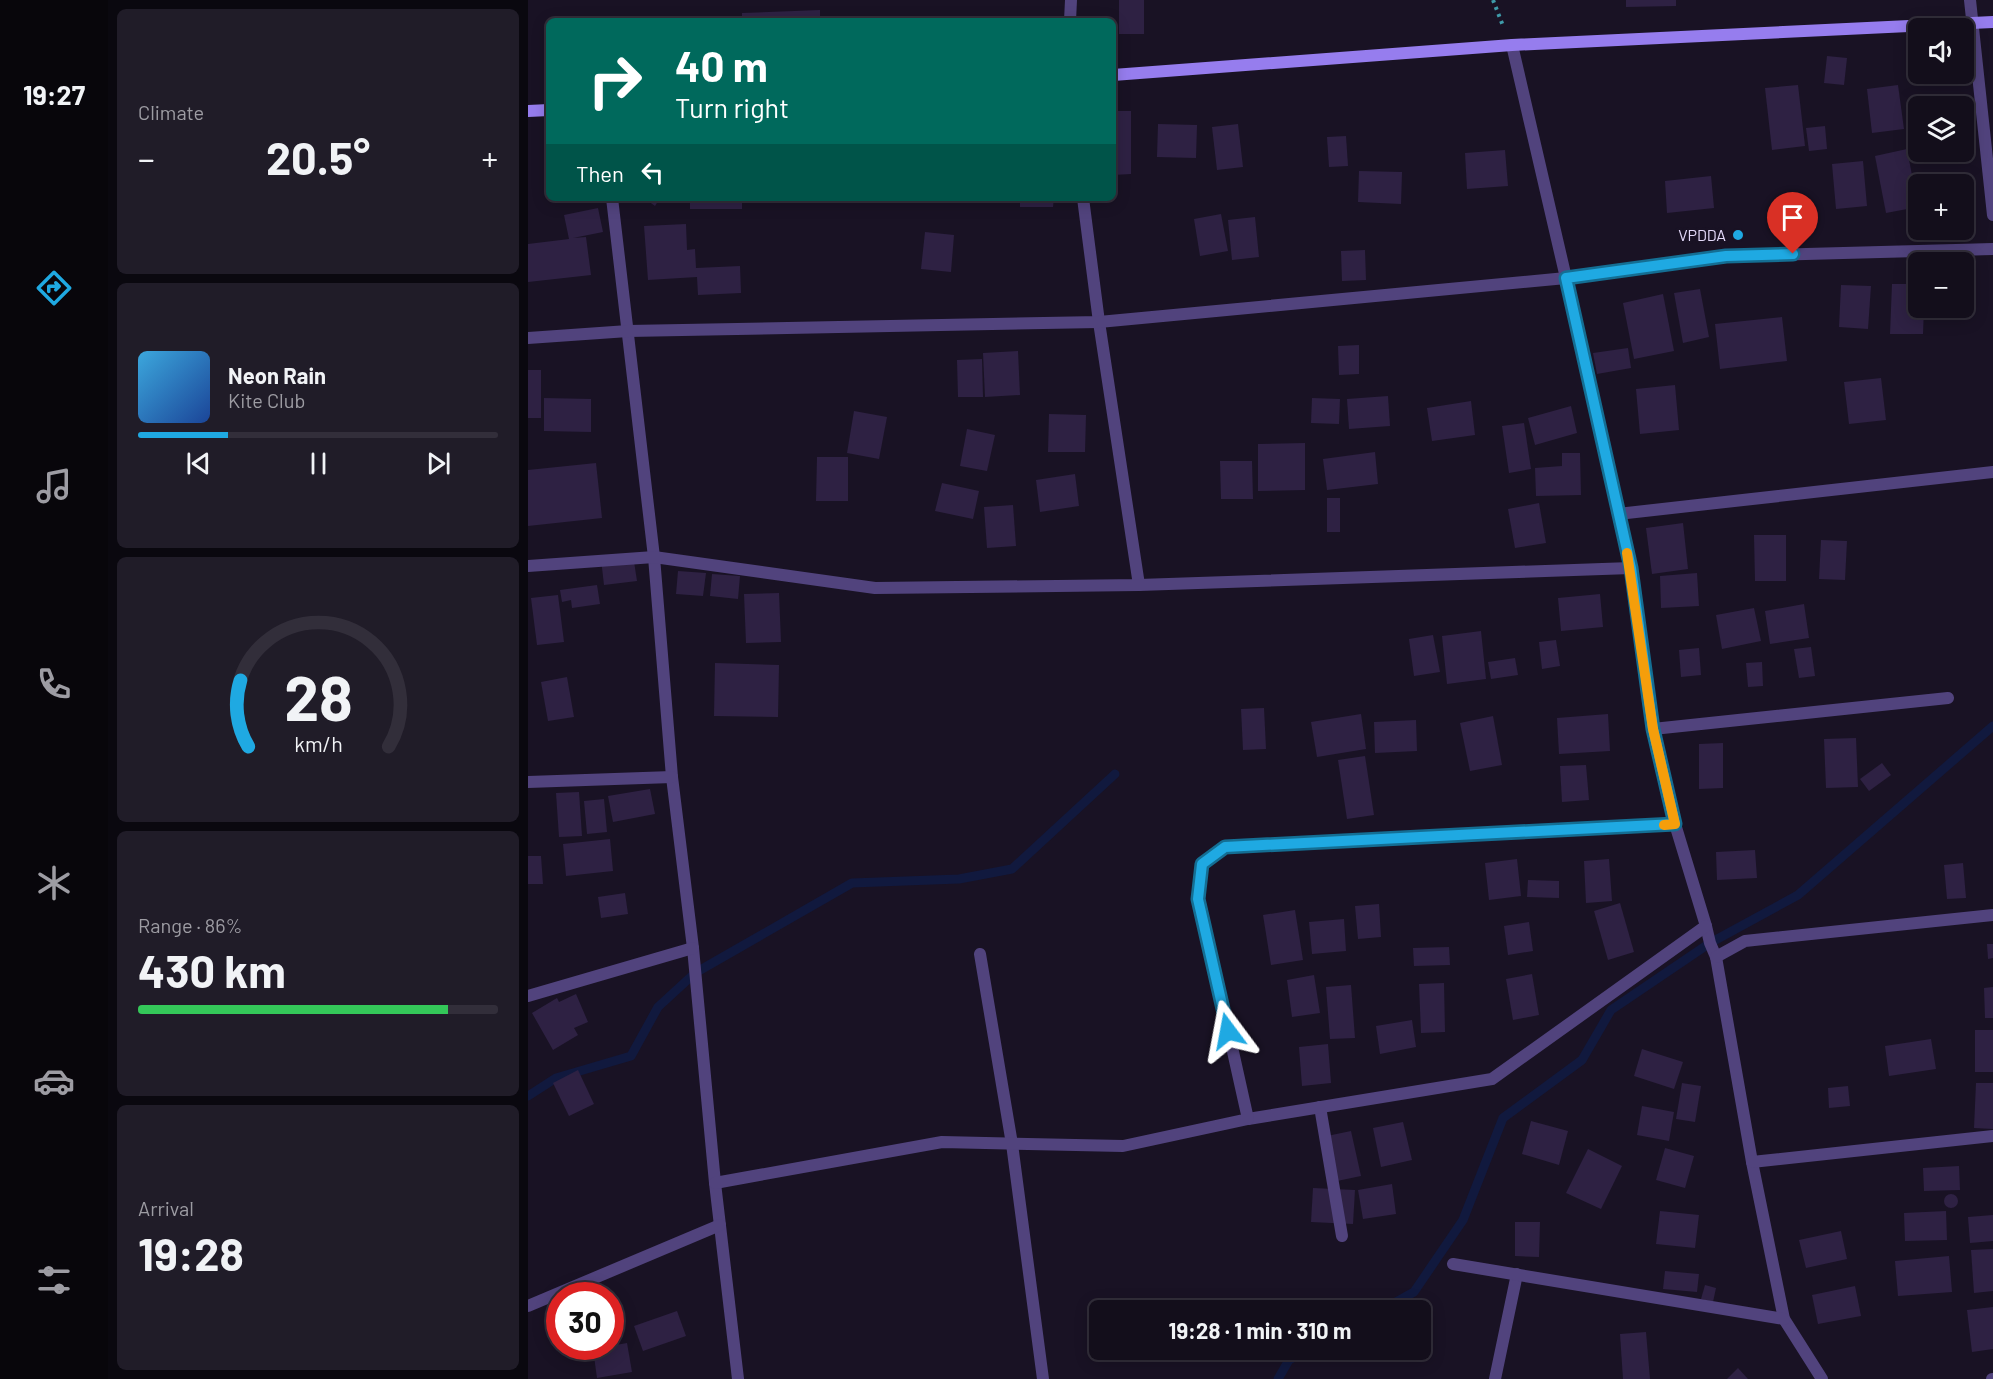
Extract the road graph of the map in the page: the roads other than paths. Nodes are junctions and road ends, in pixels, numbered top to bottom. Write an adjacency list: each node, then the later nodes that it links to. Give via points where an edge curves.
1 (1071, 0): 3 (street)
2 (1970, 0): 4 (street)
3 (1070, 18)
4 (1972, 18)
5 (1993, 22): 6 (street)
6 (1974, 24)
7 (1908, 27): 9 (street)
8 (1974, 34): 15 (street)
9 (1512, 45): 10 (street); 17 (street)
10 (1116, 75)
11 (546, 110): 12 (street)
12 (528, 111)
13 (612, 201): 19 (street)
14 (1083, 201): 18 (street)
15 (1993, 215)
16 (1993, 249): 17 (street, via 1726,256)
17 (1566, 278): 18 (street); 22 (street)
18 (1099, 322): 19 (street); 26 (street)
19 (628, 331): 20 (street); 23 (street)
20 (528, 338)
21 (1993, 472): 22 (street)
22 (1618, 514): 25 (street)
23 (654, 557): 24 (street); 26 (street, via 875,588); 29 (street)
24 (528, 566)
25 (1631, 568): 26 (street); 28 (street)
26 (1139, 585)
27 (1948, 699): 28 (street)
28 (1653, 729): 31 (street)
29 (672, 777): 30 (street); 34 (street)
30 (528, 782)
31 (1675, 824): 33 (street); 39 (street, via 1225,847 1202,864 1198,899)
32 (1993, 915): 36 (street, via 1745,941)
33 (1706, 927): 36 (street); 38 (street, via 1492,1079)
34 (693, 948): 37 (street); 43 (street)
35 (980, 954): 41 (street)
36 (1716, 957): 42 (street)
37 (528, 996)
38 (1320, 1107): 39 (street); 45 (street)
39 (1248, 1119): 41 (street, via 1123,1146)
40 (1993, 1136): 42 (street)
41 (1012, 1144): 43 (street, via 942,1142); 51 (street)
42 (1752, 1162): 49 (street)
43 (714, 1183): 44 (street)
44 (720, 1226): 48 (street); 50 (street)
45 (1342, 1236)
46 (1453, 1264): 47 (street)
47 (1517, 1274): 49 (street); 52 (street)
48 (528, 1306)
49 (1784, 1319): 53 (street)
50 (738, 1379)
51 (1043, 1379)
52 (1495, 1379)
53 (1822, 1379)

